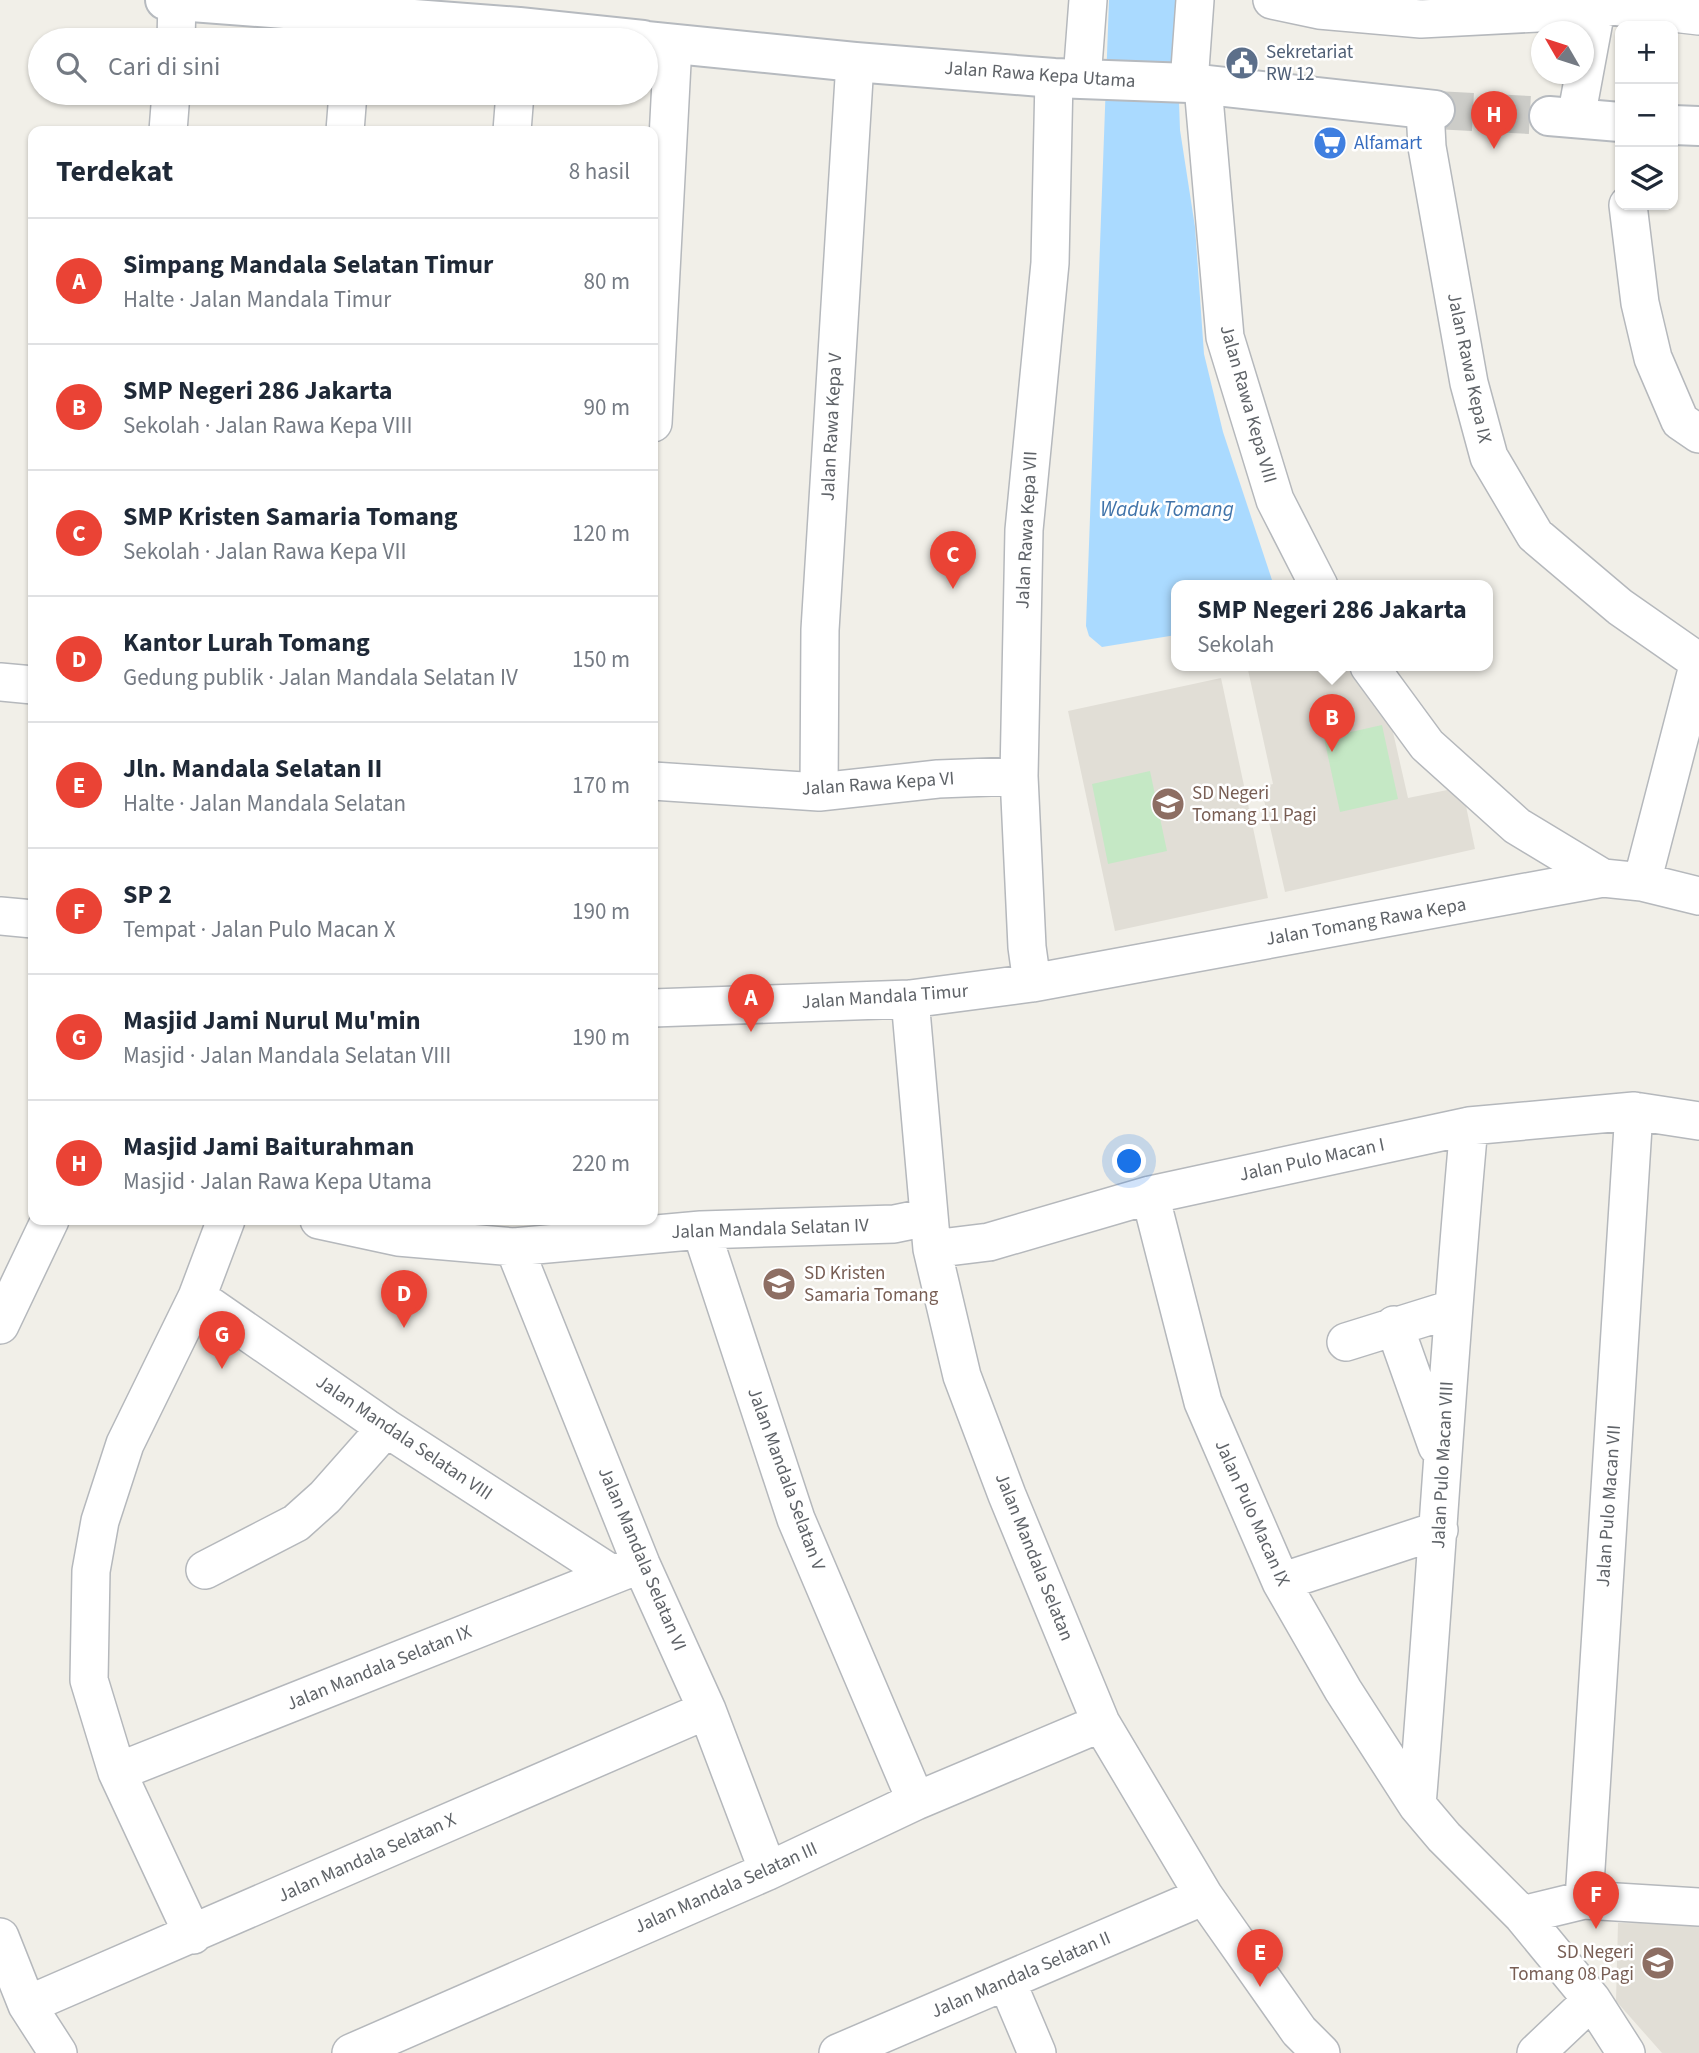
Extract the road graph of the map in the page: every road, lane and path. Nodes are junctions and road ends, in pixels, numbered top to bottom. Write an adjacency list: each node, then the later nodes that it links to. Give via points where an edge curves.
1 (165, 0): 5 (street, Jalan Rawa Kepa Utama)
2 (1088, 0): 13 (street, Jalan Rawa Kepa VII)
3 (1195, 0): 14 (street, Jalan Rawa Kepa VIII)
4 (1272, 0): 6 (street, via 1319,10 1422,19)
5 (177, 1): 8 (street, Jalan Rawa Kepa Utama); 9 (street)
6 (1596, 10): 7 (street, via 1613,6); 20 (street)
7 (1699, 16)
8 (353, 27): 10 (street, Jalan Rawa Kepa Utama)
9 (176, 28)
10 (377, 28)
11 (658, 41): 12 (street, Jalan Rawa Kepa Utama)
12 (855, 62): 13 (street, Jalan Rawa Kepa Utama); 37 (street, Jalan Rawa Kepa V, via 820,630)
13 (1076, 79): 14 (street, Jalan Rawa Kepa Utama); 35 (street, Jalan Rawa Kepa VII, via 1050,263 1024,530)
14 (1192, 84): 19 (street, Jalan Rawa Kepa Utama); 30 (street, Jalan Rawa Kepa VIII, via 1225,337 1275,500)
15 (171, 105): 23 (street)
16 (347, 105): 24 (street)
17 (514, 105): 25 (street)
18 (654, 105): 26 (street)
19 (1430, 109): 31 (street, Jalan Rawa Kepa IX, via 1427,147 1469,383 1489,457 1535,536 1620,607)
20 (1562, 117): 21 (street)
21 (1615, 123)
22 (1678, 125): 27 (street)
23 (169, 126)
24 (345, 126)
25 (512, 126)
26 (654, 126)
27 (1699, 126)
28 (1629, 210): 29 (street, via 1640,303 1653,358 1680,421)
29 (1699, 434)
30 (1316, 580)
31 (1699, 662): 39 (street)
32 (1373, 671): 38 (street, via 1427,745 1517,826)
33 (0, 682): 34 (street)
34 (28, 685)
35 (1019, 776): 37 (street, Jalan Rawa Kepa VI); 43 (street, Jalan Rawa Kepa VII)
36 (658, 781): 37 (street, Jalan Rawa Kepa VI)
37 (819, 792)
38 (1603, 878): 39 (street, Jalan Tomang Rawa Kepa); 43 (street, Jalan Tomang Rawa Kepa)
39 (1642, 882): 40 (street, Jalan Tomang Rawa Kepa)
40 (1699, 896)
41 (0, 916): 42 (street)
42 (28, 919)
43 (1032, 983): 44 (street, Jalan Mandala Timur)
44 (910, 999): 45 (street, Jalan Mandala Timur); 54 (street, Jalan Mandala Selatan)
45 (658, 1008)
46 (1634, 1111): 47 (street, Jalan Pulo Macan I); 48 (street, Jalan Pulo Macan I); 74 (street, Jalan Pulo Macan VII)
47 (1699, 1121)
48 (1469, 1126): 49 (street, Jalan Pulo Macan I); 57 (street, Jalan Pulo Macan VIII)
49 (1150, 1195): 54 (street, Jalan Pulo Macan I, via 989,1242); 66 (street, Jalan Pulo Macan IX, via 1203,1402)
50 (48, 1225): 58 (street)
51 (224, 1225): 56 (street)
52 (342, 1225): 55 (street, Jalan Mandala Selatan IV, via 398,1237)
53 (701, 1230): 54 (street, Jalan Mandala Selatan IV, via 894,1224); 55 (street, Jalan Mandala Selatan IV); 70 (street, Jalan Mandala Selatan V, via 796,1520)
54 (930, 1233): 68 (street, Jalan Mandala Selatan, via 962,1376)
55 (514, 1247): 64 (street, Jalan Mandala Selatan VI)
56 (197, 1297): 61 (street, Jalan Mandala Selatan VIII); 69 (street, via 125,1444 100,1521 91,1571 89,1680)
57 (1452, 1309): 59 (street); 62 (street, Jalan Pulo Macan VIII)
58 (0, 1325)
59 (1395, 1325): 60 (street); 62 (street)
60 (1346, 1342)
61 (386, 1428): 64 (street, Jalan Mandala Selatan VIII); 65 (street, via 296,1522)
62 (1443, 1463): 63 (street, Jalan Pulo Macan VIII)
63 (1440, 1530): 66 (street); 71 (street, Jalan Pulo Macan VIII)
64 (627, 1569): 67 (street, Jalan Mandala Selatan VI); 69 (street, Jalan Mandala Selatan IX)
65 (205, 1570)
66 (1281, 1582): 71 (street, Jalan Pulo Macan IX)
67 (707, 1710): 72 (street, Jalan Mandala Selatan VI); 77 (street, Jalan Mandala Selatan X)
68 (1101, 1723): 70 (street, Jalan Mandala Selatan III); 73 (street, Jalan Mandala Selatan)
69 (117, 1772): 77 (street)
70 (916, 1801): 72 (street, Jalan Mandala Selatan III)
71 (1417, 1805): 76 (street, Jalan Pulo Macan IX)
72 (768, 1871): 84 (street, Jalan Mandala Selatan III)
73 (1204, 1896): 79 (street, Jalan Mandala Selatan II); 86 (street, Jalan Mandala Selatan, via 1299,2031)
74 (1584, 1900): 75 (street); 76 (street)
75 (1699, 1907)
76 (1522, 1916): 80 (street, Jalan Pulo Macan IX)
77 (193, 1935): 81 (street, Jalan Mandala Selatan X)
78 (0, 1937): 81 (street)
79 (1007, 1982): 82 (street, Jalan Mandala Selatan II); 85 (street)
80 (1592, 2000): 87 (street); 88 (street, Jalan Pulo Macan IX)
81 (27, 2005): 83 (street)
82 (842, 2052)
83 (58, 2053)
84 (351, 2053)
85 (1037, 2053)
86 (1321, 2053)
87 (1536, 2053)
88 (1626, 2053)

